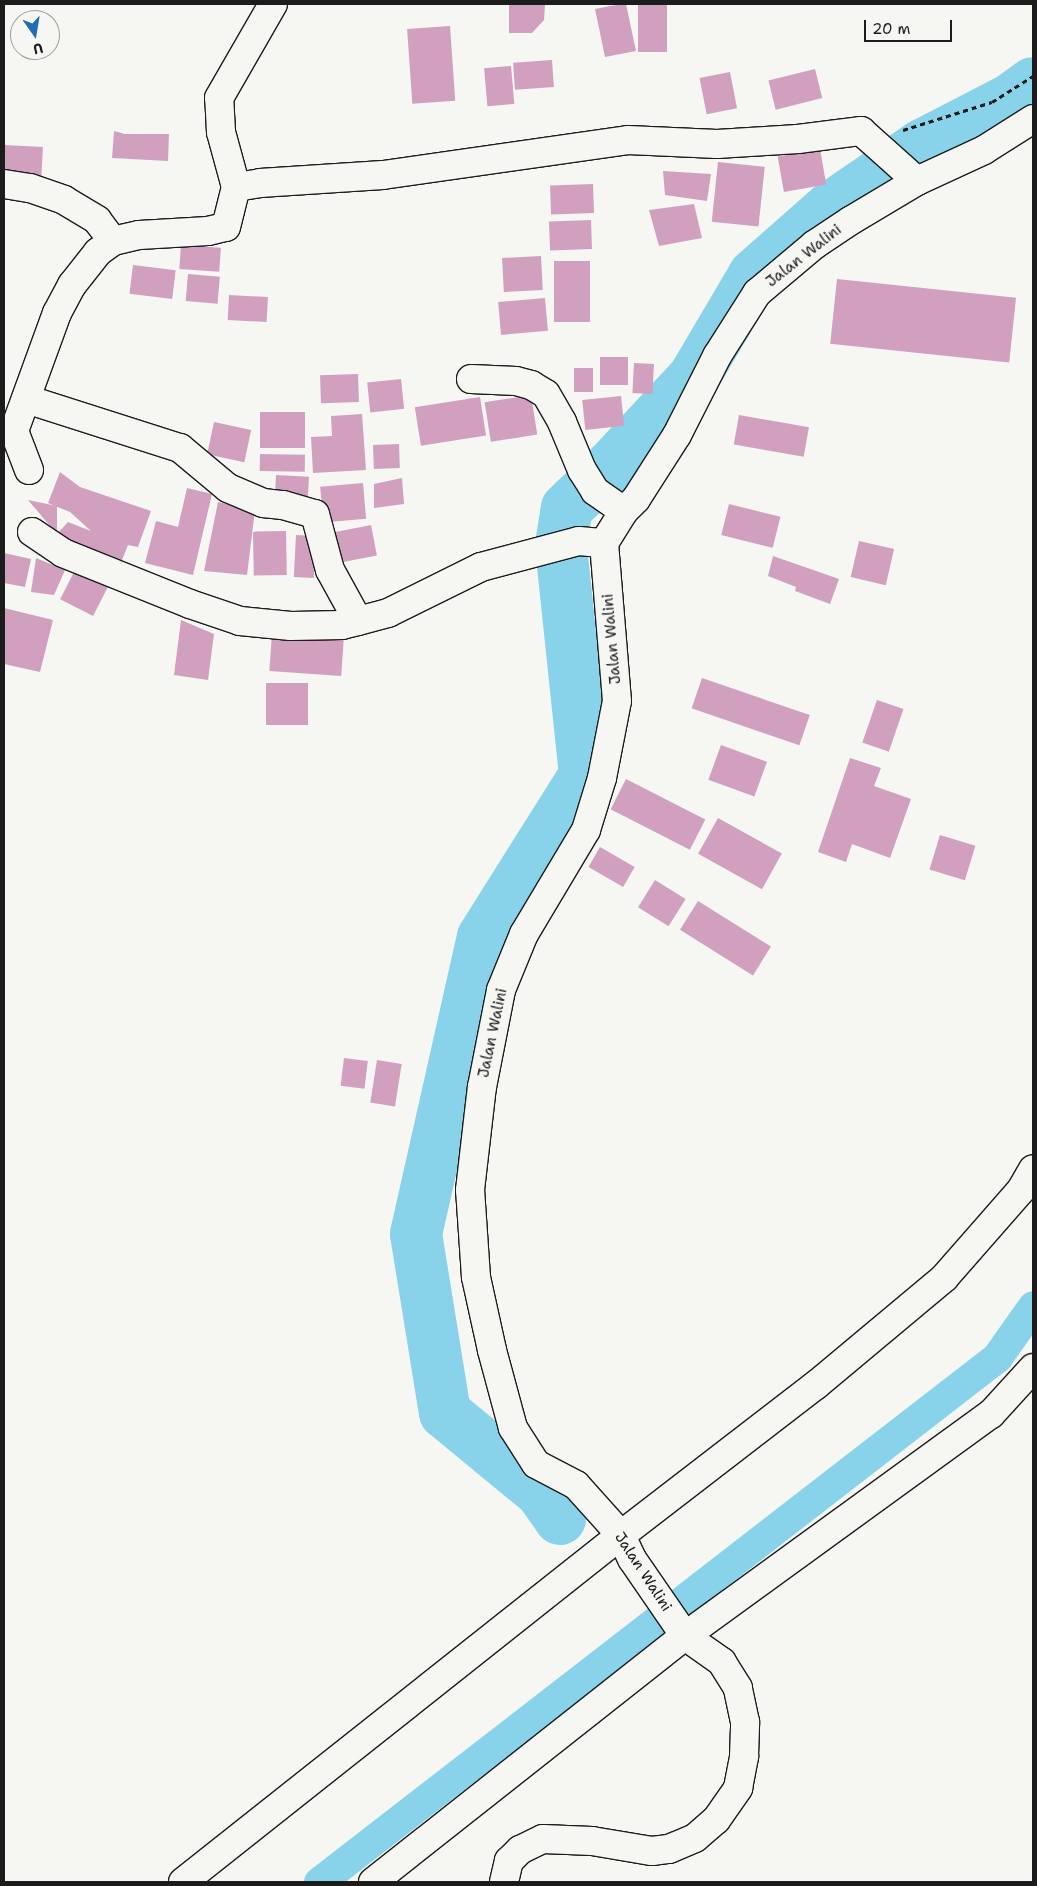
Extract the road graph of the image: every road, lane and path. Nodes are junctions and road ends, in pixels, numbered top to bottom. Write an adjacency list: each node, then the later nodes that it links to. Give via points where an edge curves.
1 (272, 4): 7 (street, via 219,98 221,132)
2 (1033, 76): 4 (path, via 992,102)
3 (1033, 119): 5 (street, Jalan Walini, via 984,150)
4 (869, 138): 5 (street); 7 (street, via 718,144 628,140 384,175)
5 (913, 176): 13 (street, Jalan Walini, via 814,245 757,293 717,356 677,435 636,499)
6 (4, 184): 8 (street, via 30,188 64,200 97,220)
7 (236, 187): 8 (street, via 226,227 139,235)
8 (113, 241): 10 (street, via 98,252 72,285 57,313)
9 (472, 379): 13 (street, via 531,385 546,394 589,481)
10 (26, 399): 11 (street); 16 (street, via 180,448 228,488 263,503 315,514 330,570)
11 (9, 430): 12 (street)
12 (29, 470)
13 (624, 511): 15 (street, Jalan Walini)
14 (32, 532): 16 (street, via 63,554 240,621 291,626 342,625)
15 (579, 544): 16 (street, via 481,567 388,613); 19 (street, Jalan Walini, via 616,701 602,778 586,830 524,934 500,990 482,1087 470,1190 476,1277 513,1428 536,1464 576,1486)
16 (358, 621)
17 (1033, 1169): 19 (street, via 1021,1190 944,1278)
18 (1033, 1368): 20 (street, via 991,1414)
19 (626, 1547): 20 (street, Jalan Walini); 21 (street)
20 (681, 1630): 22 (street); 23 (street, Jalan Walini, via 722,1662 738,1688 745,1722 744,1756 738,1788 716,1820 695,1838 669,1849 652,1851 592,1841 543,1839 520,1850 509,1861)
21 (183, 1882)
22 (373, 1882)
23 (504, 1882)

